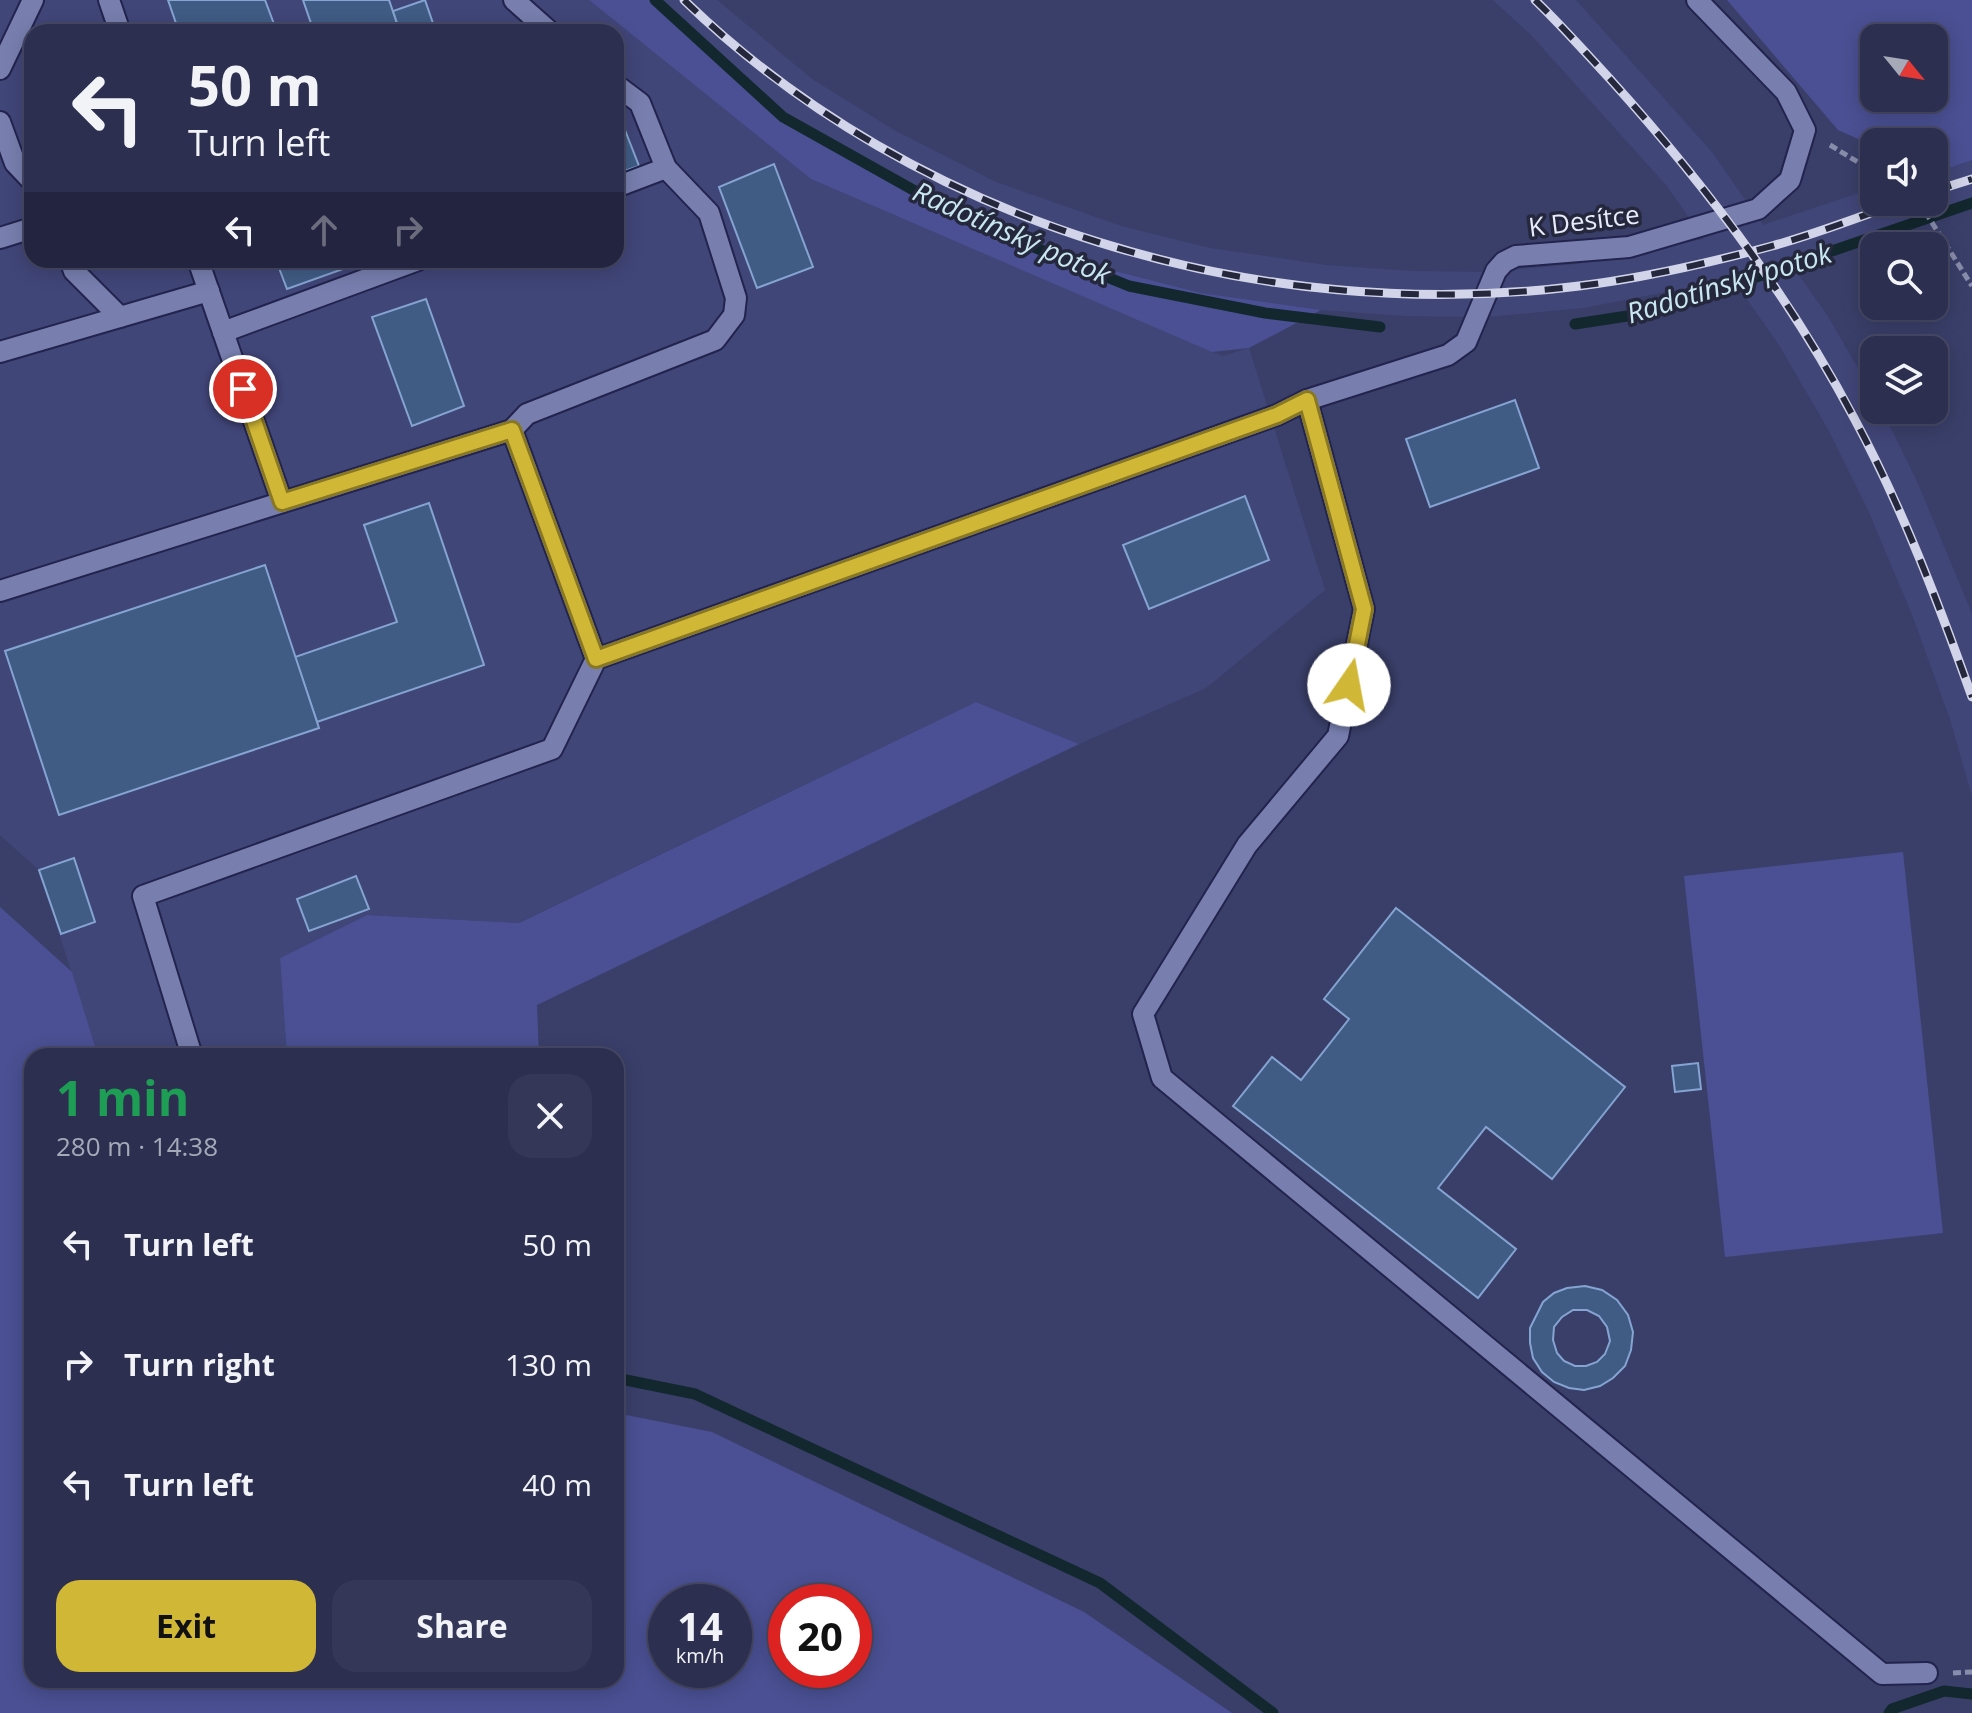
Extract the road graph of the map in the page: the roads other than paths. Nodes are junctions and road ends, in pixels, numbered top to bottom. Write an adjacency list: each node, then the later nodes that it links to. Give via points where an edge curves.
1 (33, 0): 7 (lane)
2 (109, 0): 5 (lane)
3 (514, 0): 6 (lane)
4 (1697, 0): 22 (lane, K Desítce, via 1786,92 1805,130 1790,180 1758,209 1629,247 1516,256 1496,271 1466,342 1448,355)
5 (117, 24)
6 (541, 24)
7 (0, 69)
8 (624, 91): 10 (lane, via 640,103)
9 (0, 122): 11 (lane, via 15,163)
10 (666, 168): 12 (lane); 23 (lane, via 709,213 736,298 734,315 715,340 527,414)
11 (24, 173)
12 (624, 184)
13 (24, 230): 14 (lane)
14 (0, 238)
15 (73, 268): 19 (lane)
16 (201, 268): 18 (lane)
17 (396, 268): 20 (lane)
18 (209, 291): 19 (lane); 20 (lane)
19 (120, 317): 21 (lane)
20 (223, 332): 24 (lane)
21 (0, 352)
22 (1307, 400): 26 (lane, K Desítce); 28 (lane, via 1364,609 1338,736 1247,845 1143,1014 1162,1078 1882,1674)
23 (512, 430): 24 (lane); 26 (lane)
24 (282, 502): 25 (lane)
25 (0, 591)
26 (596, 659): 27 (lane, via 552,749 143,896)
27 (190, 1048)
28 (1927, 1673)

